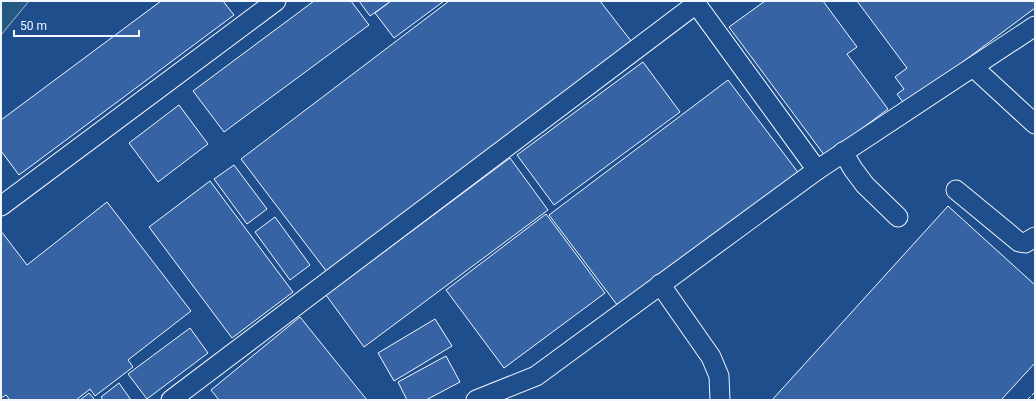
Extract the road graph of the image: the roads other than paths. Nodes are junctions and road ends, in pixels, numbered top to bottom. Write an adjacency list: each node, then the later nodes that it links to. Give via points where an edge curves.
1 (276, 1): 9 (lane)
2 (695, 2): 7 (lane); 13 (lane)
3 (1031, 34): 4 (lane)
4 (973, 67): 5 (lane); 6 (lane)
5 (1035, 124)
6 (844, 152): 7 (lane); 10 (lane, via 865,185)
7 (817, 170): 12 (lane)
8 (956, 190): 11 (lane, via 1019,242 1025,243)
9 (1, 206)
10 (898, 217)
11 (1035, 237)
12 (660, 284): 14 (lane, via 536,376); 15 (lane, via 710,357 719,376)
13 (171, 400)
14 (476, 400)
15 (720, 400)

